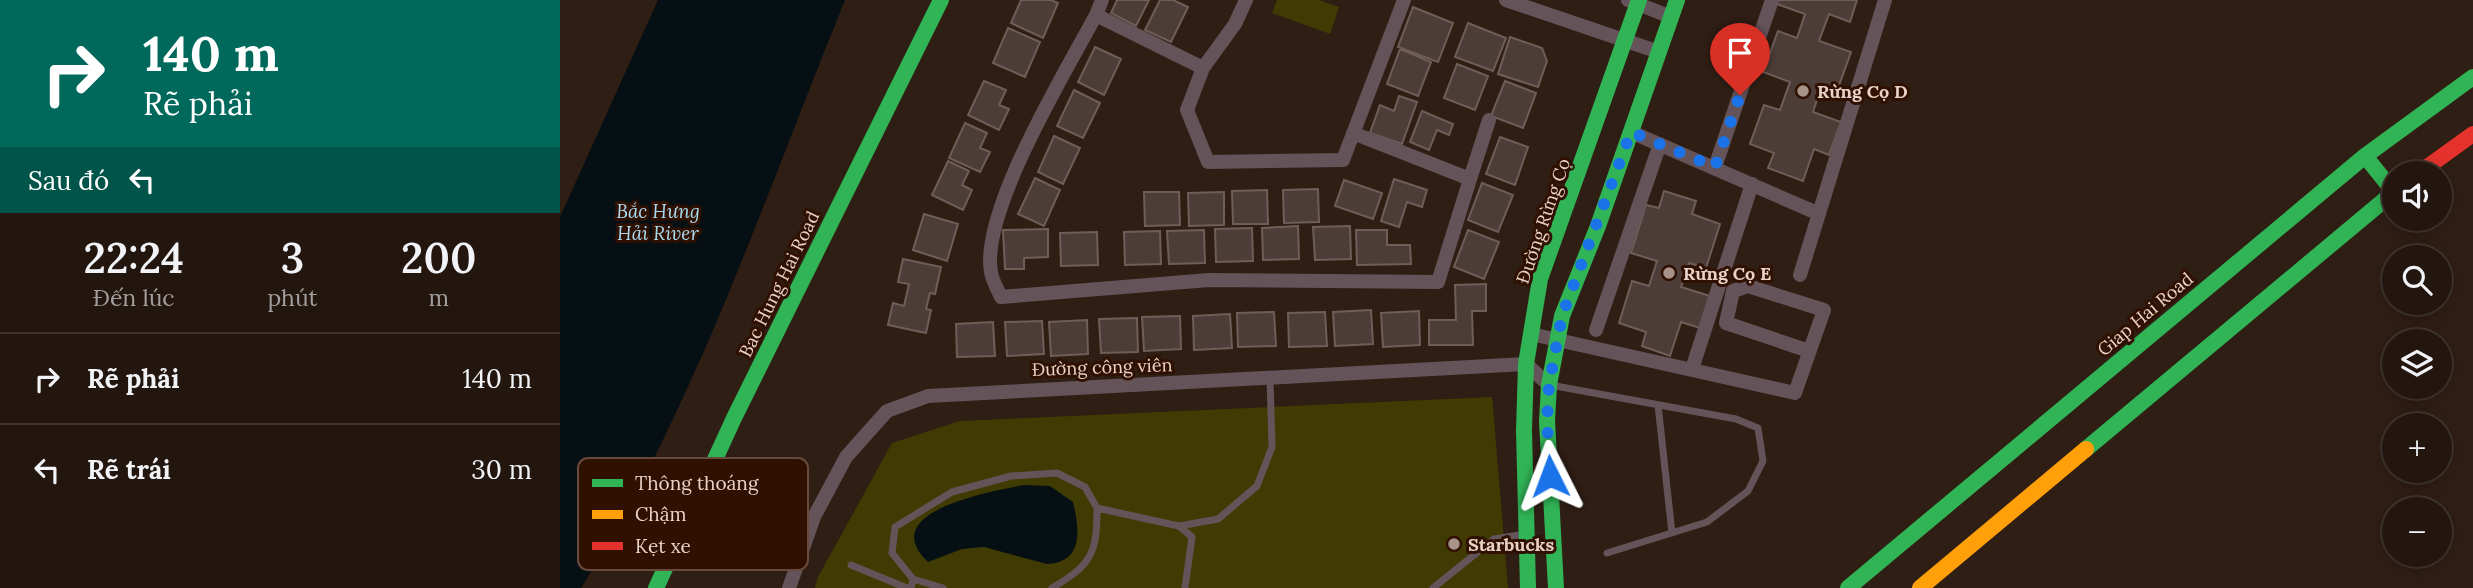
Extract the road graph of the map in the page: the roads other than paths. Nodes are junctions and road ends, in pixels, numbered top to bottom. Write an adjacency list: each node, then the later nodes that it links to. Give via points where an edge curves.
1 (941, 0): 39 (main road, Bac Hung Hai Road)
2 (1102, 0): 10 (street)
3 (1246, 0): 14 (street, via 1235,24)
4 (1404, 0): 18 (street)
5 (1506, 0): 12 (street)
6 (1677, 0): 11 (main road)
7 (1772, 0): 23 (street)
8 (1885, 0): 28 (street)
9 (1635, 1): 11 (street); 12 (main road, Đường Rừng Cọ)
10 (1096, 15): 14 (street); 25 (street, via 1012,176 993,239 990,272 1001,297 1209,280 1438,282)
11 (1671, 17): 13 (main road)
12 (1626, 40): 13 (street); 31 (main road, Đường Rừng Cọ, via 1540,279)
13 (1659, 52): 17 (main road)
14 (1203, 68): 18 (street, via 1187,110 1208,162 1343,160)
15 (2473, 77): 21 (main road, Giap Hai Road)
16 (1489, 120): 25 (street)
17 (1631, 132): 20 (street); 32 (main road, via 1562,316)
18 (1353, 133): 25 (street)
19 (2473, 134): 22 (main road)
20 (1660, 145): 23 (street); 30 (street)
21 (2365, 156): 24 (main road); 58 (main road, Giap Hai Road)
22 (2436, 161)
23 (1715, 167): 26 (street)
24 (2382, 177)
25 (1470, 179)
26 (1752, 184): 28 (street); 35 (street)
27 (2382, 202): 59 (main road)
28 (1817, 213): 29 (street)
29 (1800, 275)
30 (1596, 330)
31 (1531, 334): 32 (street); 34 (main road, Đường Rừng Cọ)
32 (1558, 339): 35 (street); 37 (main road)
33 (1809, 351): 33 (street, via 1727,323 1733,291 1748,286 1824,310); 35 (street, via 1795,393)
34 (1526, 364): 36 (street, Đường công viên); 37 (street); 44 (main road, Đường Rừng Cọ)
35 (1692, 369)
36 (1270, 379): 41 (lane, via 1272,447 1257,486 1218,519); 43 (street, Đường công viên, via 928,397 887,411 846,457)
37 (1549, 385): 38 (lane); 57 (main road)
38 (1658, 405): 42 (lane); 42 (lane, via 1736,419 1758,428 1763,461 1748,491 1707,522)
39 (716, 458)
40 (1097, 508): 41 (lane); 49 (lane, via 1085,487 1057,473 1011,477 952,492 895,527 892,553); 53 (lane, via 1097,542 1080,571)
41 (1179, 526): 54 (lane, via 1192,537)
42 (1672, 533): 45 (lane)
43 (808, 534)
44 (1527, 534): 55 (lane, via 1494,539); 56 (main road, Đường Rừng Cọ)
45 (1606, 553)
46 (852, 565): 49 (lane)
47 (664, 570): 50 (main road, Bac Hung Hai Road)
48 (795, 570): 51 (street, Đường công viên)
49 (910, 585): 52 (lane)
50 (656, 588)
51 (789, 588)
52 (943, 588)
53 (1052, 588)
54 (1185, 588)
55 (1433, 588)
56 (1528, 588)
57 (1556, 588)
58 (1848, 588)
59 (1920, 588)

